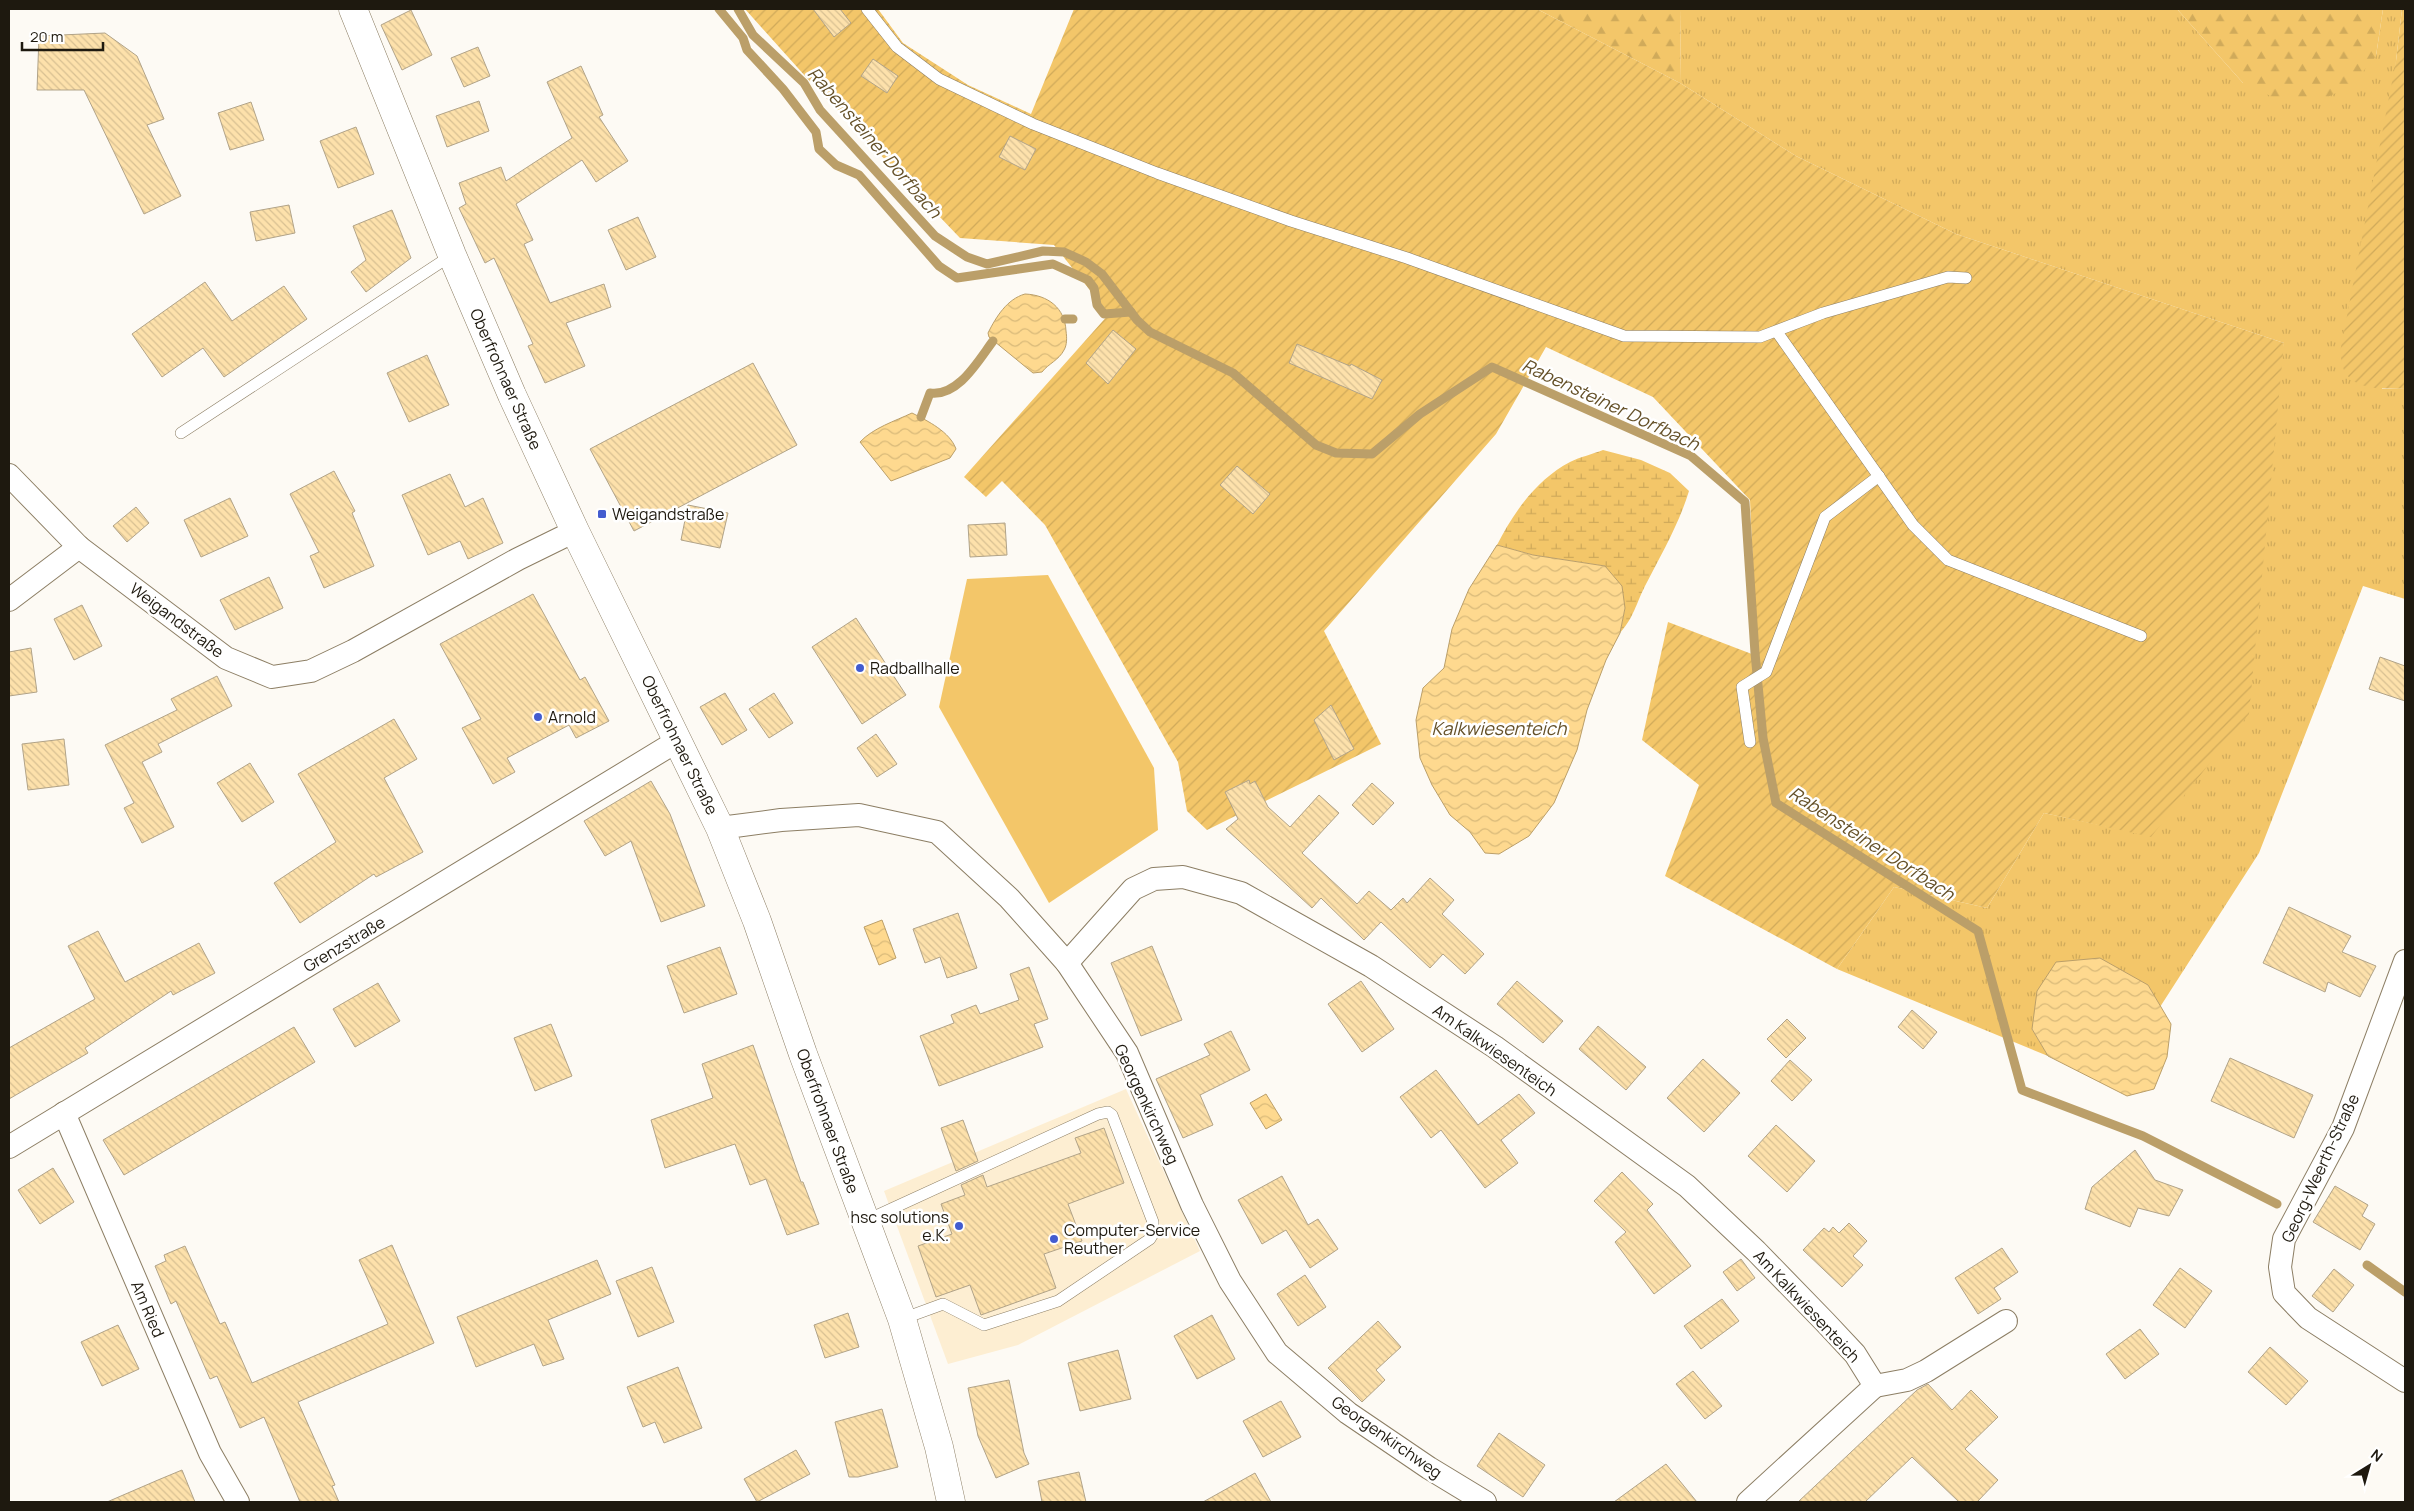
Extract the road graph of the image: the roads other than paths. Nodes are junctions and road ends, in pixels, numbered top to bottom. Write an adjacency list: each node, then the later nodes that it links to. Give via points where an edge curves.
1 (352, 9): 3 (main road, Oberfrohnaer Straße)
2 (867, 9): 5 (lane, via 897,47 939,79 1033,124 1166,177 1408,258 1624,336 1760,337)
3 (452, 254): 6 (lane); 9 (main road, Oberfrohnaer Straße)
4 (1966, 278): 5 (lane, via 1948,277 1823,313)
5 (1777, 332): 8 (lane)
6 (181, 432)
7 (9, 475): 10 (street, Weigandstraße)
8 (1879, 476): 12 (lane, via 1913,525 1948,560); 14 (lane, via 1825,517 1766,672 1742,688)
9 (575, 531): 10 (street, Weigandstraße, via 353,651 311,671 272,677 226,658); 13 (main road, Oberfrohnaer Straße)
10 (79, 547): 11 (street)
11 (9, 600)
12 (2141, 636)
13 (679, 740): 15 (main road, Oberfrohnaer Straße); 18 (street, Grenzstraße)
14 (1750, 742)
15 (720, 828): 17 (street, Georgenkirchweg, via 859,815 937,832 1009,898); 20 (main road, Oberfrohnaer Straße, via 757,921)
16 (2405, 961): 23 (street, Georg-Weerth-Straße, via 2343,1128 2284,1239 2280,1267 2284,1293 2308,1318)
17 (1067, 963): 24 (street, Am Kalkwiesenteich, via 1133,889 1154,879 1183,877 1241,893 1371,966 1495,1047 1687,1186 1825,1322 1855,1354); 27 (street, Georgenkirchweg, via 1127,1053 1192,1205 1230,1281 1277,1353 1348,1413)
18 (64, 1113): 19 (street, Grenzstraße); 25 (street, Am Ried, via 210,1453)
19 (9, 1147)
20 (865, 1221): 21 (main road, Oberfrohnaer Straße); 21 (lane, via 1108,1112 1112,1115 1154,1222 1154,1234 1150,1239 1058,1301 984,1325 943,1304)
21 (902, 1319): 26 (main road, Oberfrohnaer Straße, via 939,1447)
22 (2006, 1321): 24 (street, via 1926,1371 1907,1380)
23 (2405, 1381)
24 (1875, 1386): 28 (street)
25 (238, 1502)
26 (951, 1502)
27 (1484, 1502)
28 (1748, 1502)

